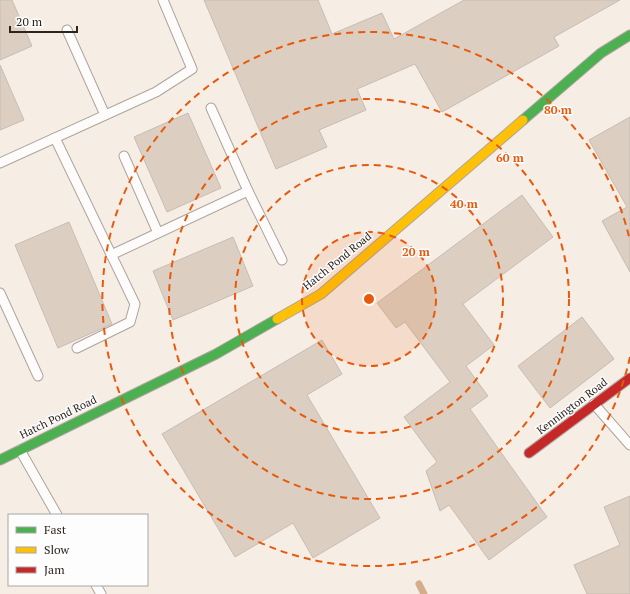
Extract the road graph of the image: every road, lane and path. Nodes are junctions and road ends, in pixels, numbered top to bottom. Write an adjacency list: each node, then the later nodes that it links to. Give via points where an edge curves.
1 (163, 0): 5 (lane, via 192,69 156,92)
2 (67, 30): 5 (lane)
3 (630, 35): 19 (street, Hatch Pond Road, via 601,53 320,294 216,354)
4 (211, 108): 9 (lane)
5 (105, 115): 6 (lane)
6 (55, 138): 8 (lane); 11 (lane)
7 (124, 156): 10 (lane)
8 (0, 163)
9 (248, 192): 10 (lane); 12 (lane)
10 (158, 233): 11 (lane)
11 (111, 255): 14 (lane, via 135,304 130,322)
12 (282, 260)
13 (0, 293): 15 (lane)
14 (77, 348)
15 (38, 376)
16 (630, 378): 17 (street, Kennington Road)
17 (594, 404): 18 (lane); 20 (street, Kennington Road)
18 (630, 445)
19 (20, 449): 21 (street, Hatch Pond Road); 22 (lane)
20 (529, 453)
21 (0, 460)
22 (56, 514)

